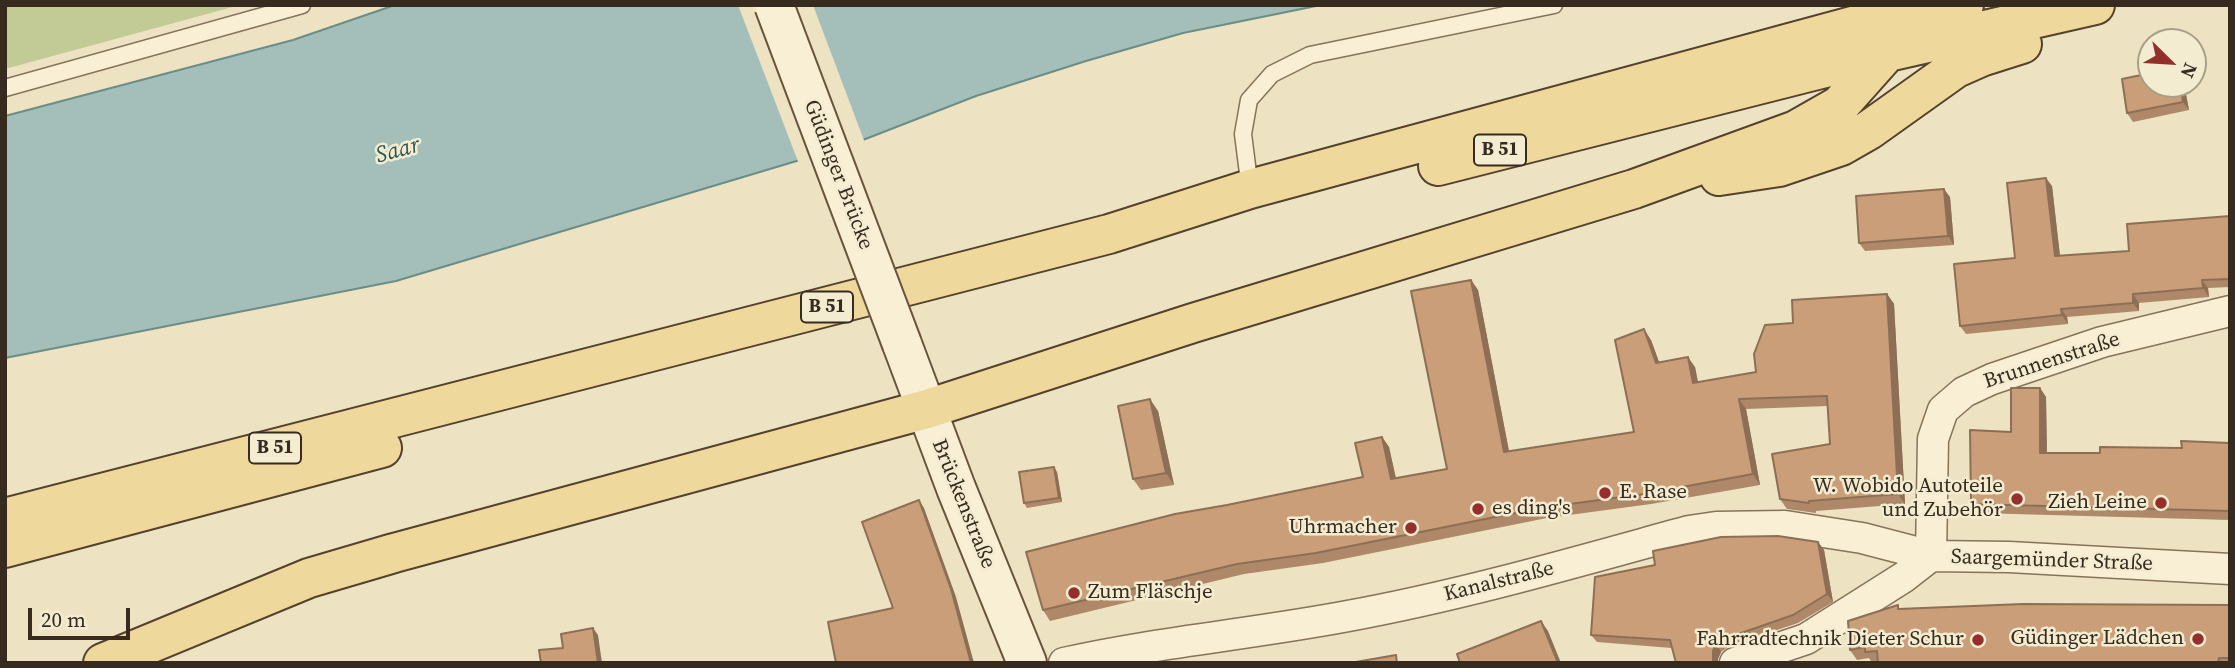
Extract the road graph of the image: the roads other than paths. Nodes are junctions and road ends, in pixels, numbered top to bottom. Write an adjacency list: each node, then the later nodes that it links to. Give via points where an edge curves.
1 (302, 5): 9 (lane)
2 (774, 5): 14 (main road, Güdinger Brücke, bridge)
3 (1554, 5): 10 (lane, via 1310,55 1272,74 1249,100 1244,134)
4 (1930, 5): 10 (main road, B 51)
5 (1964, 5): 8 (main road, via 1905,32)
6 (2095, 5): 8 (main road, B 51)
7 (2106, 5): 11 (main road, via 2061,32 1956,68 1841,146 1779,167)
8 (1888, 52): 11 (main road, via 1840,106 1796,130); 12 (main road, B 51, via 1256,211)
9 (5, 88)
10 (1250, 189): 12 (main road, B 51)
11 (1634, 189): 16 (main road)
12 (1109, 234): 15 (main road, B 51)
13 (2230, 311): 19 (street, Brunnenstraße, via 2102,342 1964,392 1943,410 1933,439)
14 (902, 344): 16 (main road, Brückenstraße)
15 (545, 379): 17 (main road, B 51); 18 (main road, via 482,421)
16 (927, 409): 21 (main road, via 309,578); 22 (main road, Brückenstraße)
17 (5, 518)
18 (5, 548)
19 (1931, 556): 20 (street, Saargemünder Straße); 23 (street, Kanalstraße, via 1828,531 1716,527 1414,603); 24 (street, Saargemünder Straße, via 1807,639)
20 (2230, 569)
21 (103, 663)
22 (1027, 663)
23 (1064, 663)
24 (1735, 663)

